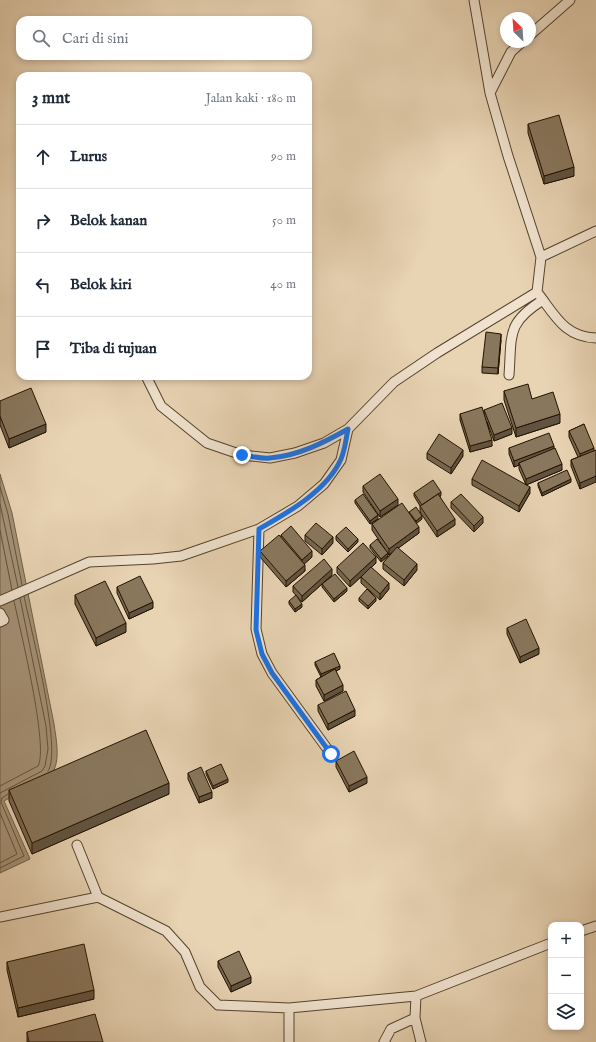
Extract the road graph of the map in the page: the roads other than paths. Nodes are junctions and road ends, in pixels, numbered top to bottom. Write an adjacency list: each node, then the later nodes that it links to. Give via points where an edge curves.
1 (474, 0): 5 (lane)
2 (570, 0): 3 (lane)
3 (536, 30)
4 (515, 48): 5 (lane)
5 (490, 93): 7 (lane)
6 (596, 231): 7 (lane)
7 (541, 257): 8 (lane)
8 (537, 292): 9 (lane); 13 (lane, via 394,382)
9 (543, 300): 10 (lane, via 565,328 586,338); 11 (lane, via 527,310 512,332)
10 (596, 338)
11 (510, 375)
12 (148, 380): 13 (lane, via 161,406 184,425 207,443 242,455 270,458 294,453 324,443)
13 (348, 429): 14 (lane, via 341,460 324,484 298,506)
14 (259, 529): 15 (lane, via 181,556 89,562); 18 (lane, via 256,630 262,654 272,673)
15 (0, 601)
16 (0, 613): 17 (lane, via 4,620)
17 (0, 622)
18 (331, 754)
19 (77, 845): 20 (lane)
20 (98, 897): 21 (lane); 26 (lane, via 166,931 185,952 200,987 218,1005)
21 (0, 917)
22 (596, 926): 23 (lane)
23 (584, 930)
24 (548, 944): 25 (lane)
25 (416, 996): 26 (lane); 27 (lane)
26 (289, 1008): 28 (lane)
27 (415, 1018): 29 (lane, via 391,1029); 30 (lane)
28 (289, 1042)
29 (384, 1042)
30 (421, 1042)

